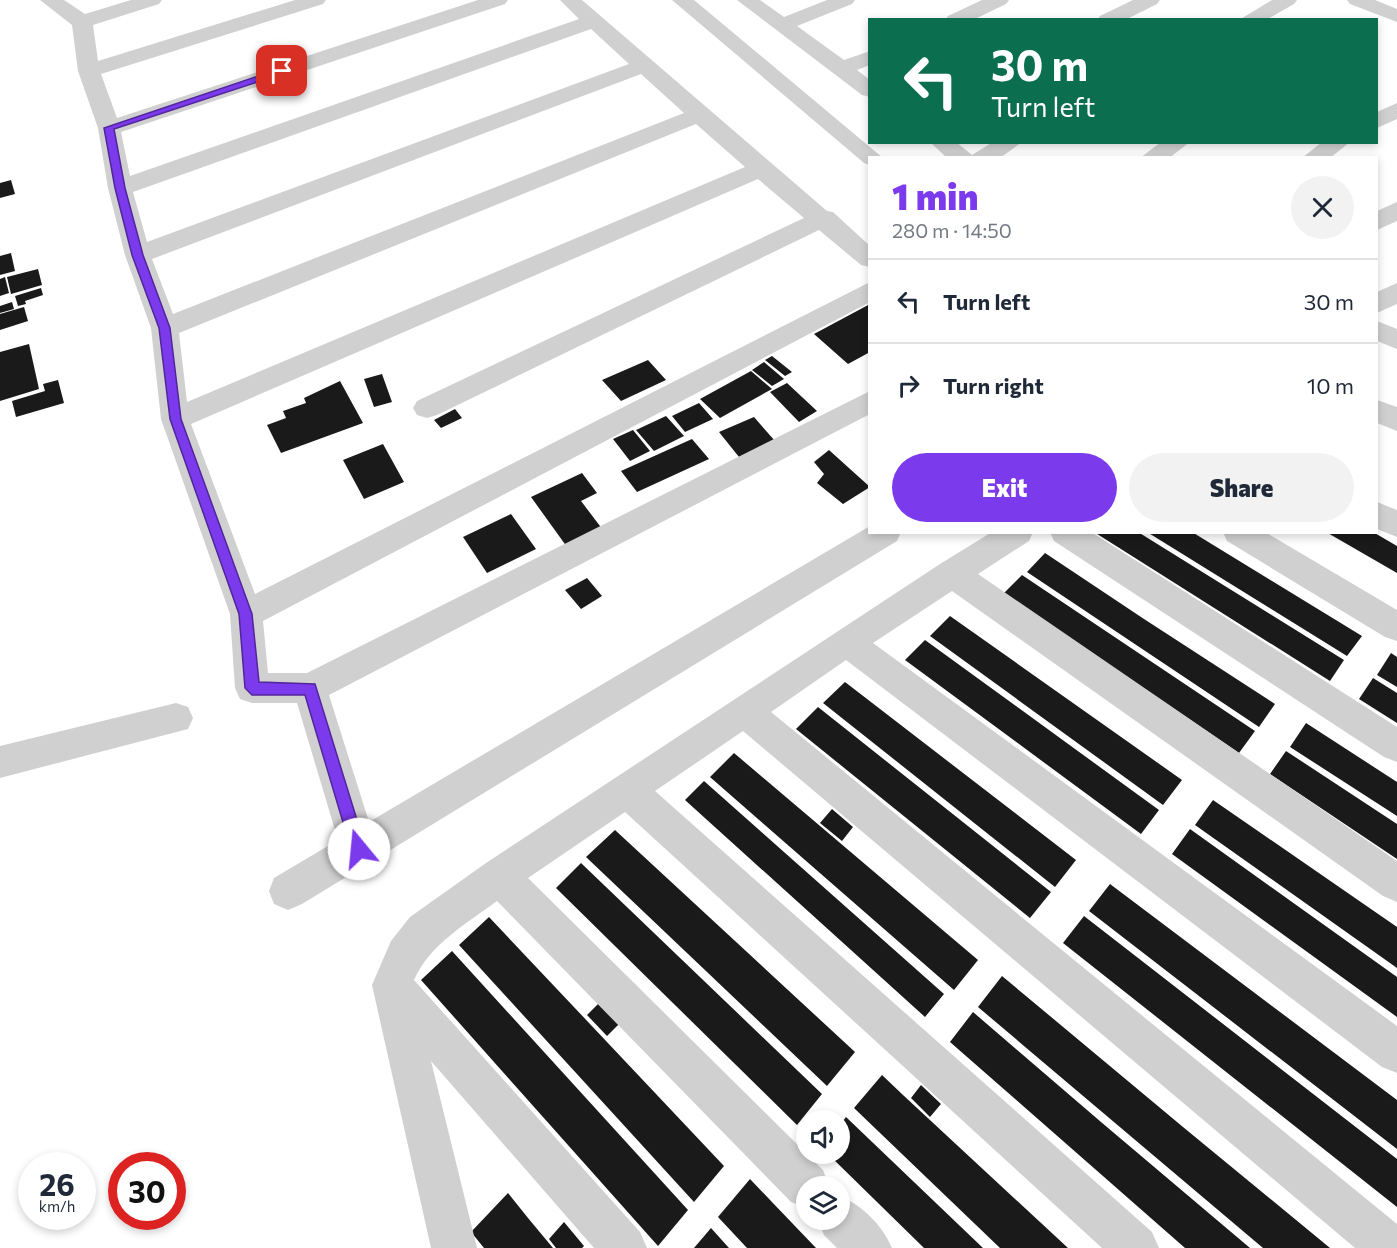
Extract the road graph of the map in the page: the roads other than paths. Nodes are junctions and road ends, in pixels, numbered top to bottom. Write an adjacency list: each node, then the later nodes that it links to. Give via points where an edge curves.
1 (50, 0): 17 (street)
2 (152, 0): 17 (street)
3 (316, 0): 23 (street)
4 (498, 0): 28 (street)
5 (570, 0): 16 (street)
6 (682, 0): 33 (street)
7 (747, 0): 19 (street)
8 (845, 0): 19 (street)
9 (999, 0): 13 (street)
10 (1150, 0): 14 (street)
11 (1287, 0): 15 (street)
12 (1357, 0): 18 (street)
13 (959, 18)
14 (1111, 18)
15 (1253, 18)
16 (594, 21): 21 (street); 39 (street)
17 (82, 22): 23 (street)
18 (1394, 24)
19 (782, 25): 22 (street)
20 (868, 58): 22 (street)
21 (645, 65): 26 (street); 43 (street)
22 (842, 69): 24 (street)
23 (89, 71): 28 (street)
24 (868, 88)
25 (1397, 110): 27 (street)
26 (701, 114): 38 (street); 48 (street)
27 (1378, 120)
28 (109, 128): 39 (street)
29 (944, 144): 34 (street)
30 (1007, 144): 35 (street)
31 (1176, 144): 36 (street)
32 (1336, 144): 37 (street)
33 (870, 156)
34 (959, 156)
35 (986, 156)
36 (1154, 156)
37 (1316, 156)
38 (761, 168): 41 (street); 54 (street)
39 (120, 188): 43 (street)
40 (1397, 210): 42 (street)
41 (824, 218): 44 (street); 52 (street)
42 (1378, 221)
43 (138, 255): 48 (street)
44 (868, 257)
45 (868, 292): 63 (street)
46 (1397, 292): 47 (street)
47 (1378, 303)
48 (165, 328): 54 (street)
49 (1378, 330): 50 (street)
50 (1397, 340)
51 (868, 402): 66 (street)
52 (427, 408)
53 (1378, 410): 55 (street)
54 (176, 419): 63 (street)
55 (1397, 420)
56 (1378, 515): 57 (street)
57 (1397, 525)
58 (883, 534): 72 (street)
59 (1015, 534): 62 (street)
60 (1068, 534): 69 (street)
61 (1241, 534): 64 (street)
62 (951, 573): 65 (street); 74 (street)
63 (246, 614): 66 (street, via 252,688)
64 (1397, 627)
65 (847, 642): 67 (street); 77 (street)
66 (310, 688): 72 (street)
67 (746, 712): 71 (street); 84 (street)
68 (176, 718): 70 (street)
69 (1397, 746)
70 (0, 762)
71 (626, 789): 73 (street); 83 (street)
72 (359, 849): 75 (street)
73 (499, 876): 76 (street, via 424,931 405,955); 78 (street)
74 (1397, 883)
75 (288, 891)
76 (392, 986): 80 (street); 81 (street)
77 (1397, 1052)
78 (797, 1176)
79 (850, 1229): 82 (street)
80 (454, 1248)
81 (624, 1248)
82 (869, 1248)
83 (1136, 1248)
84 (1390, 1248)

